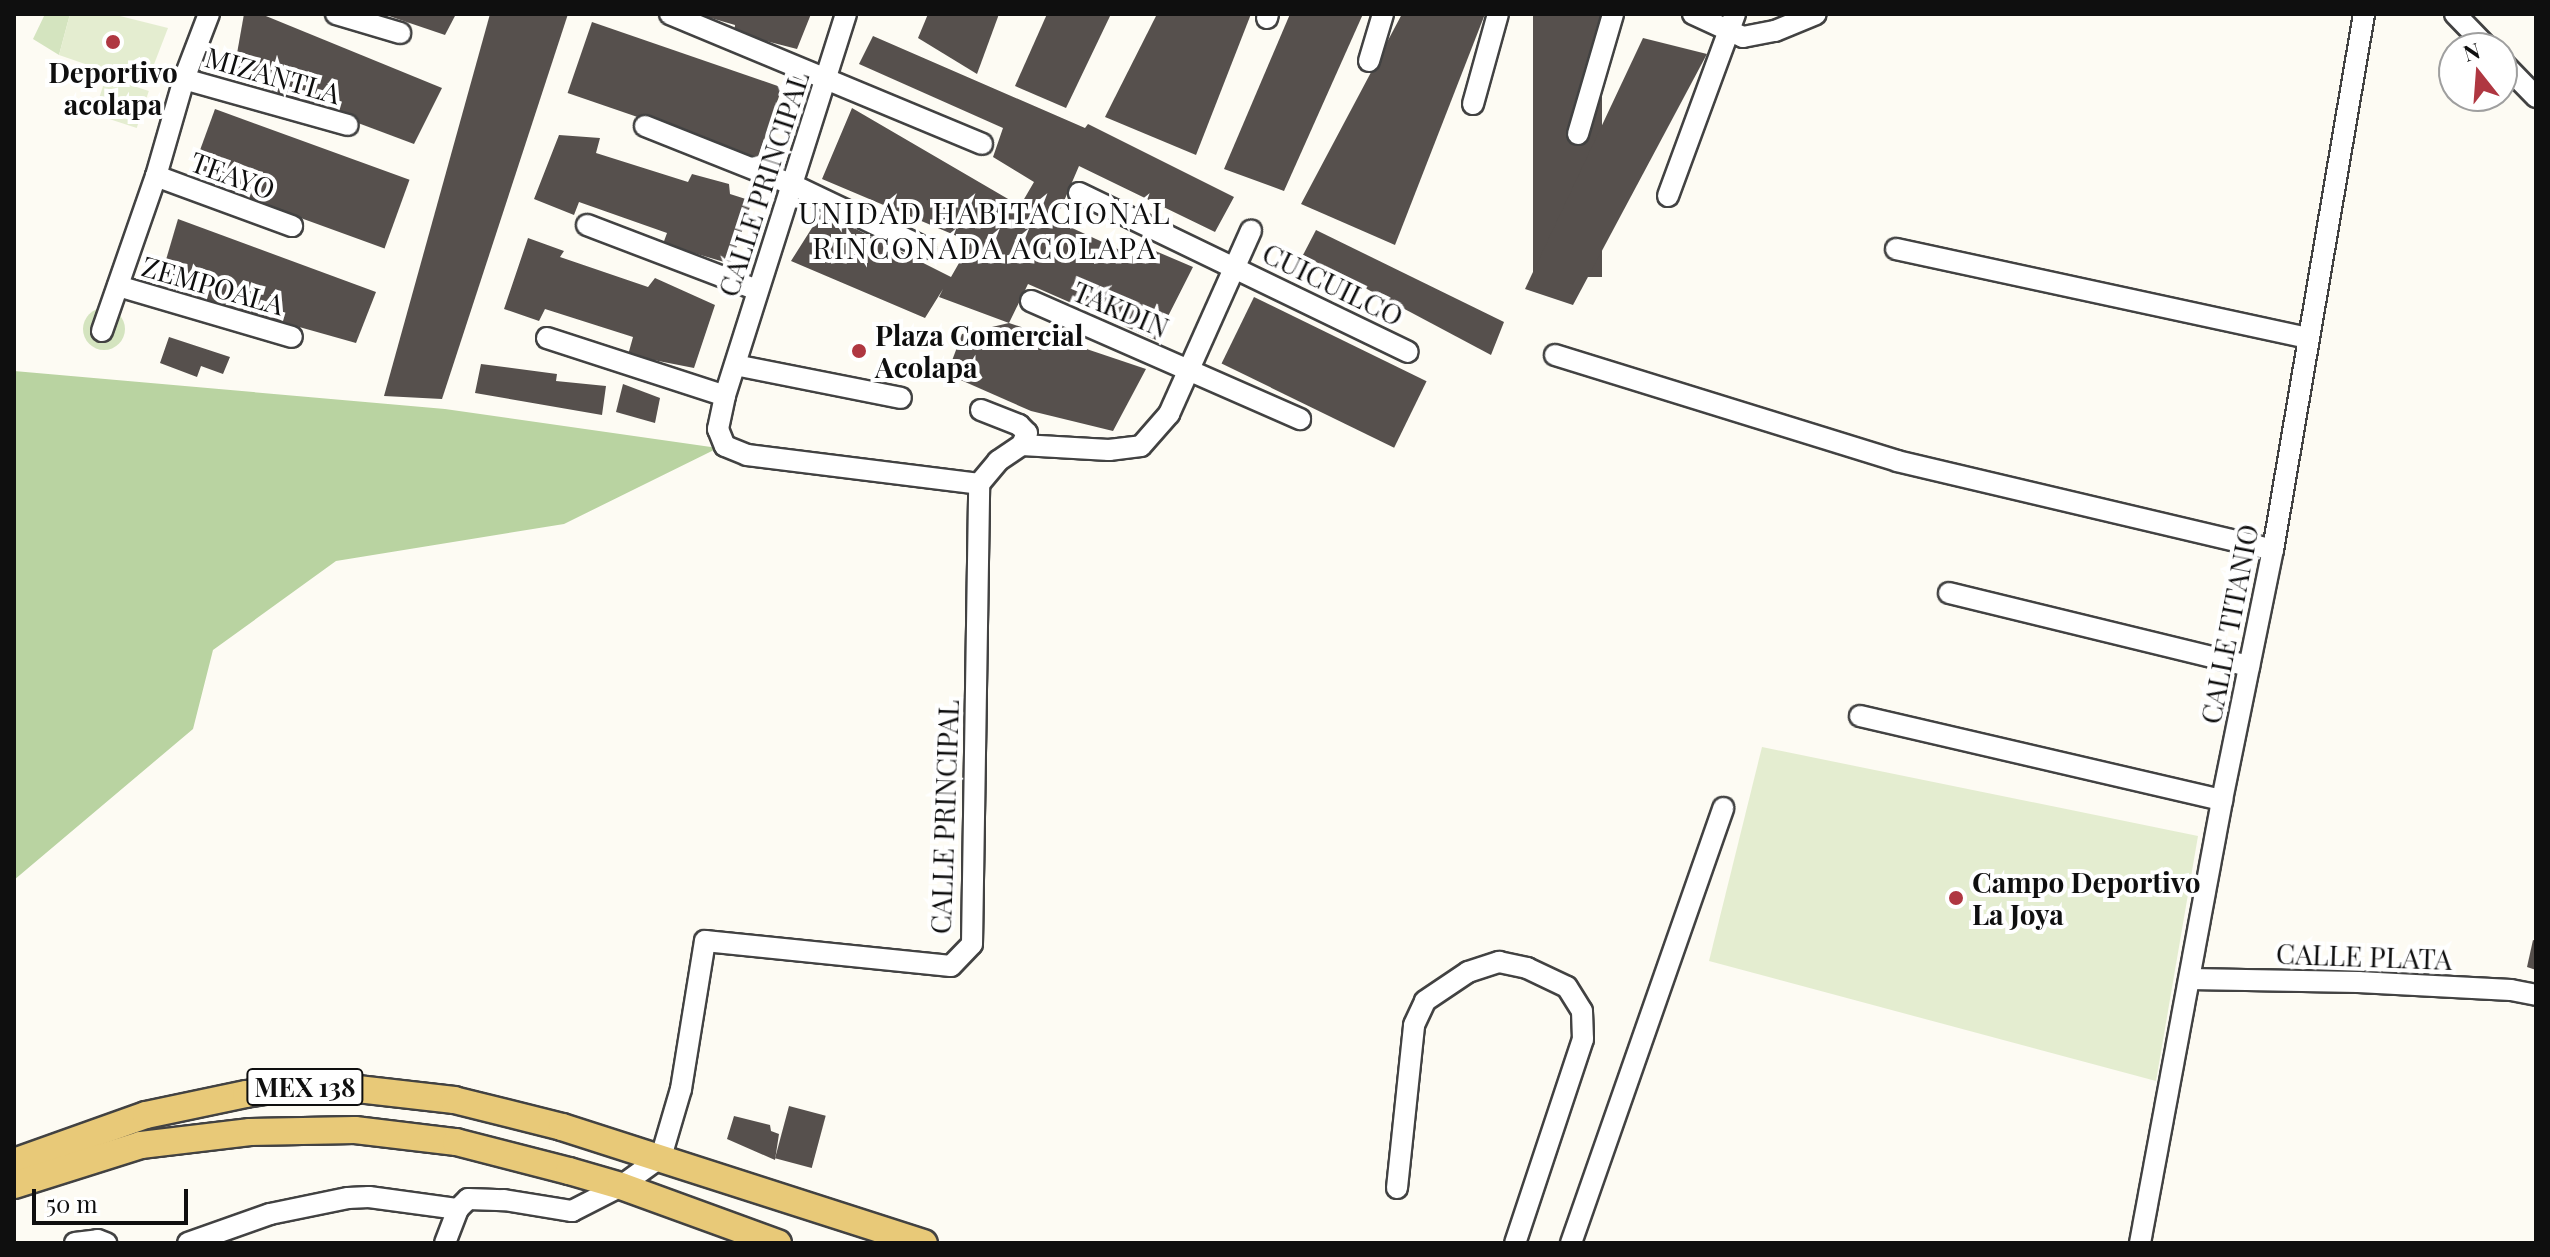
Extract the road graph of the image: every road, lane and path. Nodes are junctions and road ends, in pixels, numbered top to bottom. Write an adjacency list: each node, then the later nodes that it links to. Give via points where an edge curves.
1 (209, 14): 17 (street)
2 (336, 14): 14 (street)
3 (670, 14): 18 (street)
4 (846, 14): 18 (street, CALLE PRINCIPAL)
5 (1383, 14): 15 (street)
6 (1498, 14): 20 (street)
7 (1613, 14): 23 (street)
8 (1693, 14): 12 (street)
9 (1816, 14): 12 (street, via 1743,37)
10 (2364, 14): 41 (street, CALLE TITANIO)
11 (2455, 14): 13 (street)
12 (1732, 22): 28 (street)
13 (2472, 32)
14 (400, 33)
15 (1369, 61)
16 (2518, 78): 19 (street)
17 (184, 79): 21 (street, MIZANTLA); 25 (street)
18 (827, 79): 24 (street); 26 (street, CALLE PRINCIPAL)
19 (2536, 97)
20 (1473, 104)
21 (348, 125)
22 (645, 126): 26 (street)
23 (1578, 134)
24 (982, 144)
25 (156, 176): 30 (street, TEAYO); 35 (street)
26 (793, 185): 32 (street); 36 (street, CALLE PRINCIPAL)
27 (1079, 193): 34 (street, CUICUILCO)
28 (1668, 196)
29 (587, 225): 36 (street)
30 (292, 226)
31 (1251, 231): 34 (street)
32 (925, 248)
33 (1896, 249): 41 (street)
34 (1233, 266): 42 (street, CUICUILCO); 45 (street)
35 (118, 286): 38 (street); 39 (street, ZEMPOALA)
36 (757, 290): 44 (street, CALLE PRINCIPAL)
37 (1031, 301): 45 (street, TAKDIN)
38 (102, 331)
39 (292, 337)
40 (547, 338): 46 (street)
41 (2308, 338): 52 (street, CALLE TITANIO)
42 (1408, 352)
43 (1555, 355): 52 (street, via 1897,461)
44 (735, 365): 46 (street, CALLE PRINCIPAL); 47 (street)
45 (1189, 368): 49 (street, TAKDIN); 50 (street, via 1169,414 1141,446 1109,450)
46 (725, 396): 51 (street, CALLE PRINCIPAL, via 718,429 725,446 747,455)
47 (901, 398)
48 (981, 410): 50 (street, via 1019,425 1027,433)
49 (1300, 419)
50 (1022, 445): 51 (street, via 998,461)
51 (979, 484): 60 (street, CALLE PRINCIPAL, via 972,944 951,966 705,941 681,1089)
52 (2273, 550): 54 (street, CALLE TITANIO)
53 (1949, 593): 54 (street)
54 (2249, 666): 56 (street, CALLE TITANIO)
55 (1860, 716): 56 (street)
56 (2222, 800): 58 (street, CALLE TITANIO)
57 (1723, 808): 73 (street)
58 (2190, 979): 59 (street, CALLE PLATA, via 2358,982); 74 (street, CALLE TITANIO)
59 (2536, 995)
60 (661, 1157): 61 (main road, MEX 138, via 454,1100 291,1087 146,1115); 63 (street); 66 (main road, MEX 138)
61 (14, 1162)
62 (14, 1185): 63 (main road, MEX 138, via 141,1145 194,1137 355,1130 456,1142)
63 (621, 1186): 65 (street, via 572,1211 504,1200); 71 (main road, MEX 138)
64 (1397, 1188): 72 (street, via 1414,1025 1425,1001 1468,972 1499,962 1527,968 1567,987 1582,1011 1583,1039)
65 (463, 1204): 69 (street, via 348,1198 270,1214); 70 (street)
66 (919, 1242)
67 (75, 1243): 68 (street)
68 (106, 1243)
69 (188, 1243)
70 (445, 1243)
71 (778, 1243)
72 (1515, 1243)
73 (1571, 1243)
74 (2140, 1243)

